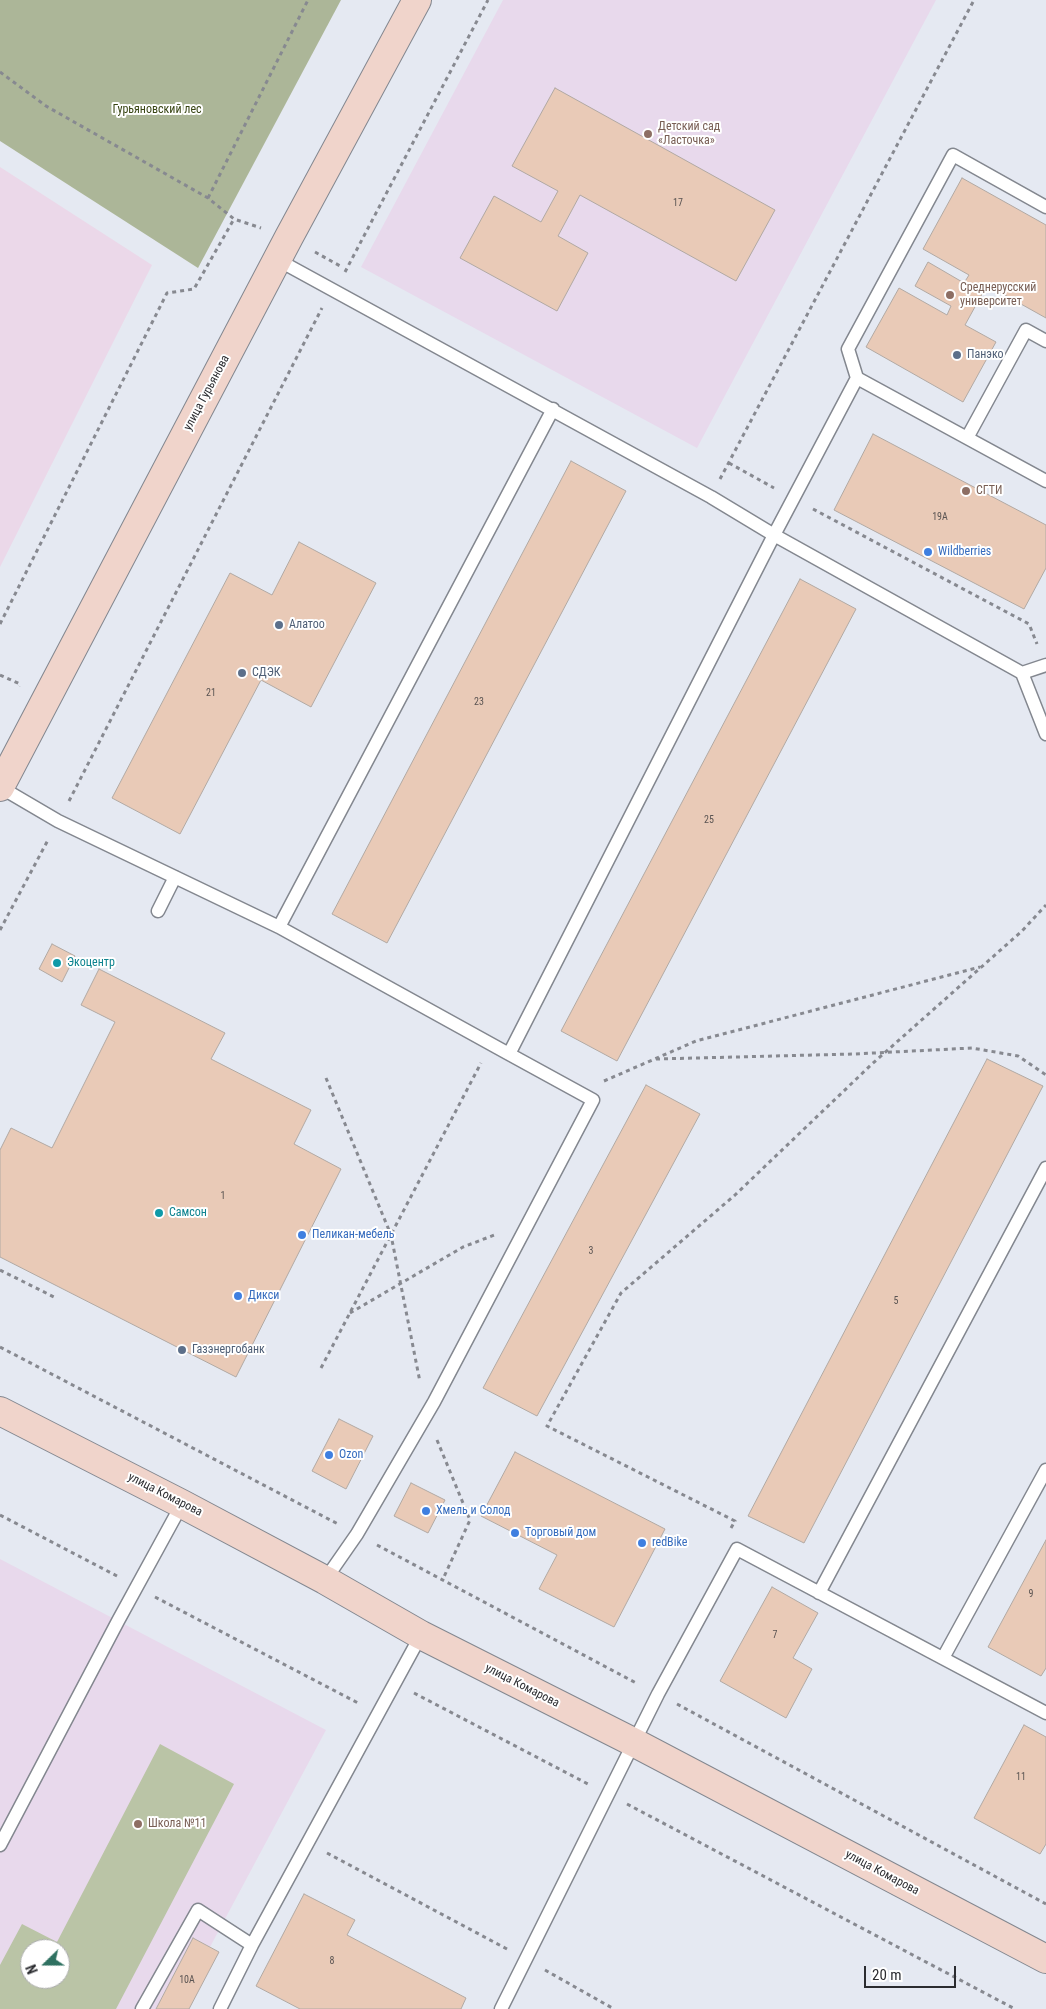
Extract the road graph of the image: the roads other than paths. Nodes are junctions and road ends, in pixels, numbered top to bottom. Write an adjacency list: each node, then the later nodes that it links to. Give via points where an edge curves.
1 (417, 0): 3 (street, улица Гурьянова)
2 (1046, 207): 5 (lane, via 953,155 848,349)
3 (278, 260): 6 (lane); 13 (street, улица Гурьянова)
4 (1046, 341): 7 (lane, via 1026,330)
5 (857, 378): 7 (lane); 9 (lane)
6 (553, 409): 9 (lane); 16 (lane)
7 (967, 438): 8 (lane)
8 (1046, 482)
9 (774, 534): 11 (lane); 17 (lane)
10 (1046, 665): 11 (lane)
11 (1022, 673): 12 (lane)
12 (1046, 734)
13 (0, 787): 14 (lane, via 58,821)
14 (175, 877): 15 (lane); 16 (lane)
15 (158, 911)
16 (279, 927): 17 (lane)
17 (509, 1054): 22 (lane, via 593,1100 426,1416)
18 (1046, 1168): 23 (lane)
19 (0, 1411): 21 (street, улица Комарова)
20 (1046, 1470): 25 (lane)
21 (182, 1504): 22 (street, улица Комарова); 28 (lane)
22 (325, 1580): 24 (street, улица Комарова)
23 (819, 1593): 25 (lane); 27 (lane, via 737,1549)
24 (421, 1635): 27 (street, улица Комарова); 29 (lane)
25 (942, 1658): 26 (lane)
26 (1046, 1713)
27 (635, 1743): 30 (street, улица Комарова); 33 (lane)
28 (0, 1845)
29 (252, 1944): 31 (lane, via 198,1910); 32 (lane)
30 (1046, 1959)
31 (142, 2009)
32 (220, 2009)
33 (501, 2009)

